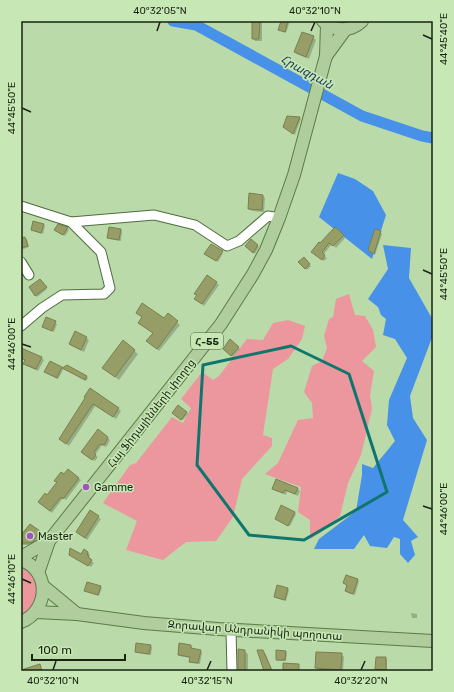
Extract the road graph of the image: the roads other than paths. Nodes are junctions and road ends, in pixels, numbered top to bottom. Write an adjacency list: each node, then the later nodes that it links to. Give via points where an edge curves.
1 (362, 21): 3 (main road, Հ-55)
2 (325, 23): 3 (main road, Հ-55, via 332,28); 4 (main road, Հայ Ֆիդայինների փողոց / Հ-55)
3 (344, 30): 4 (main road, Հայ Ֆիդայինների փողոց / Հ-55)
4 (325, 62): 6 (main road, Հայ Ֆիդայինների փողոց / Հ-55, via 294,175)
5 (21, 206): 7 (street)
6 (279, 218): 7 (street, via 268,216 239,241 227,246 195,225 154,214); 11 (main road, Հայ Ֆիդայինների փողոց / Հ-55, via 253,274 220,324)
7 (72, 222): 10 (street, via 101,252 110,288 104,294 62,295)
8 (21, 262): 9 (street)
9 (29, 275)
10 (21, 326)
11 (49, 541): 12 (main road, Հայ Ֆիդայինների փողոց / Հ-55); 14 (main road, Հայ Ֆիդայինների փողոց / Հ-55)
12 (21, 557)
13 (21, 560): 14 (main road)
14 (38, 573): 15 (main road)
15 (43, 586): 16 (main road, via 42,600); 17 (main road)
16 (36, 612): 17 (main road, Զորավար Անդրանիկի պողոտա); 18 (main road)
17 (77, 614): 19 (main road, Զորավար Անդրանիկի պողոտա, via 144,623)
18 (21, 622)
19 (231, 630): 20 (main road, Զորավար Անդրանիկի պողոտա); 21 (street)
20 (433, 641)
21 (232, 671)

